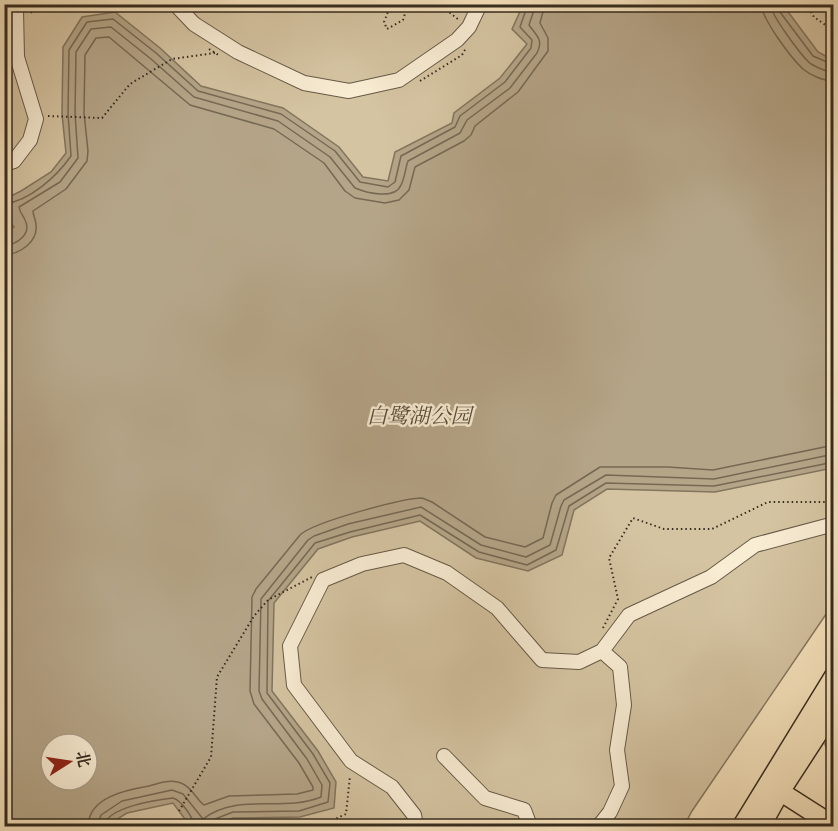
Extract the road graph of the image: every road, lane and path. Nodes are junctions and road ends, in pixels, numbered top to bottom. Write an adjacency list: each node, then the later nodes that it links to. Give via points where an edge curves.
1 (21, 4): 18 (lane, via 16,10 17,57 36,119 30,140 14,161)
2 (157, 4): 9 (path)
3 (175, 4): 10 (lane, via 195,24 238,52 304,83 349,91 399,80 458,40)
4 (391, 4): 5 (path, via 384,22 387,29 403,20)
5 (408, 4)
6 (439, 4): 10 (path)
7 (480, 4): 10 (lane)
8 (806, 4): 11 (path, via 814,16)
9 (173, 20)
10 (469, 27)
11 (834, 31)
12 (468, 45): 16 (path, via 462,55)
13 (206, 47): 14 (path)
14 (215, 53): 15 (path); 17 (path, via 172,59 130,84 102,117)
15 (225, 58)
16 (416, 84)
17 (46, 116)
18 (4, 164)
19 (834, 524): 21 (lane, via 755,545 711,577 630,615)
20 (315, 575): 26 (path, via 268,600 217,677 211,757)
21 (602, 651): 28 (lane, via 579,662 542,660 497,608 447,573 404,555 362,564 323,580 290,646 294,685 351,761 392,787 414,815); 30 (lane, via 620,667 624,705 617,750 622,786)
22 (834, 676): 25 (main road)
23 (834, 709): 25 (main road)
24 (444, 756): 29 (lane, via 485,798 524,810)
25 (773, 787): 27 (main road); 31 (main road)
26 (179, 811)
27 (751, 825)
28 (416, 826)
29 (530, 826)
30 (599, 826)
31 (834, 826)

